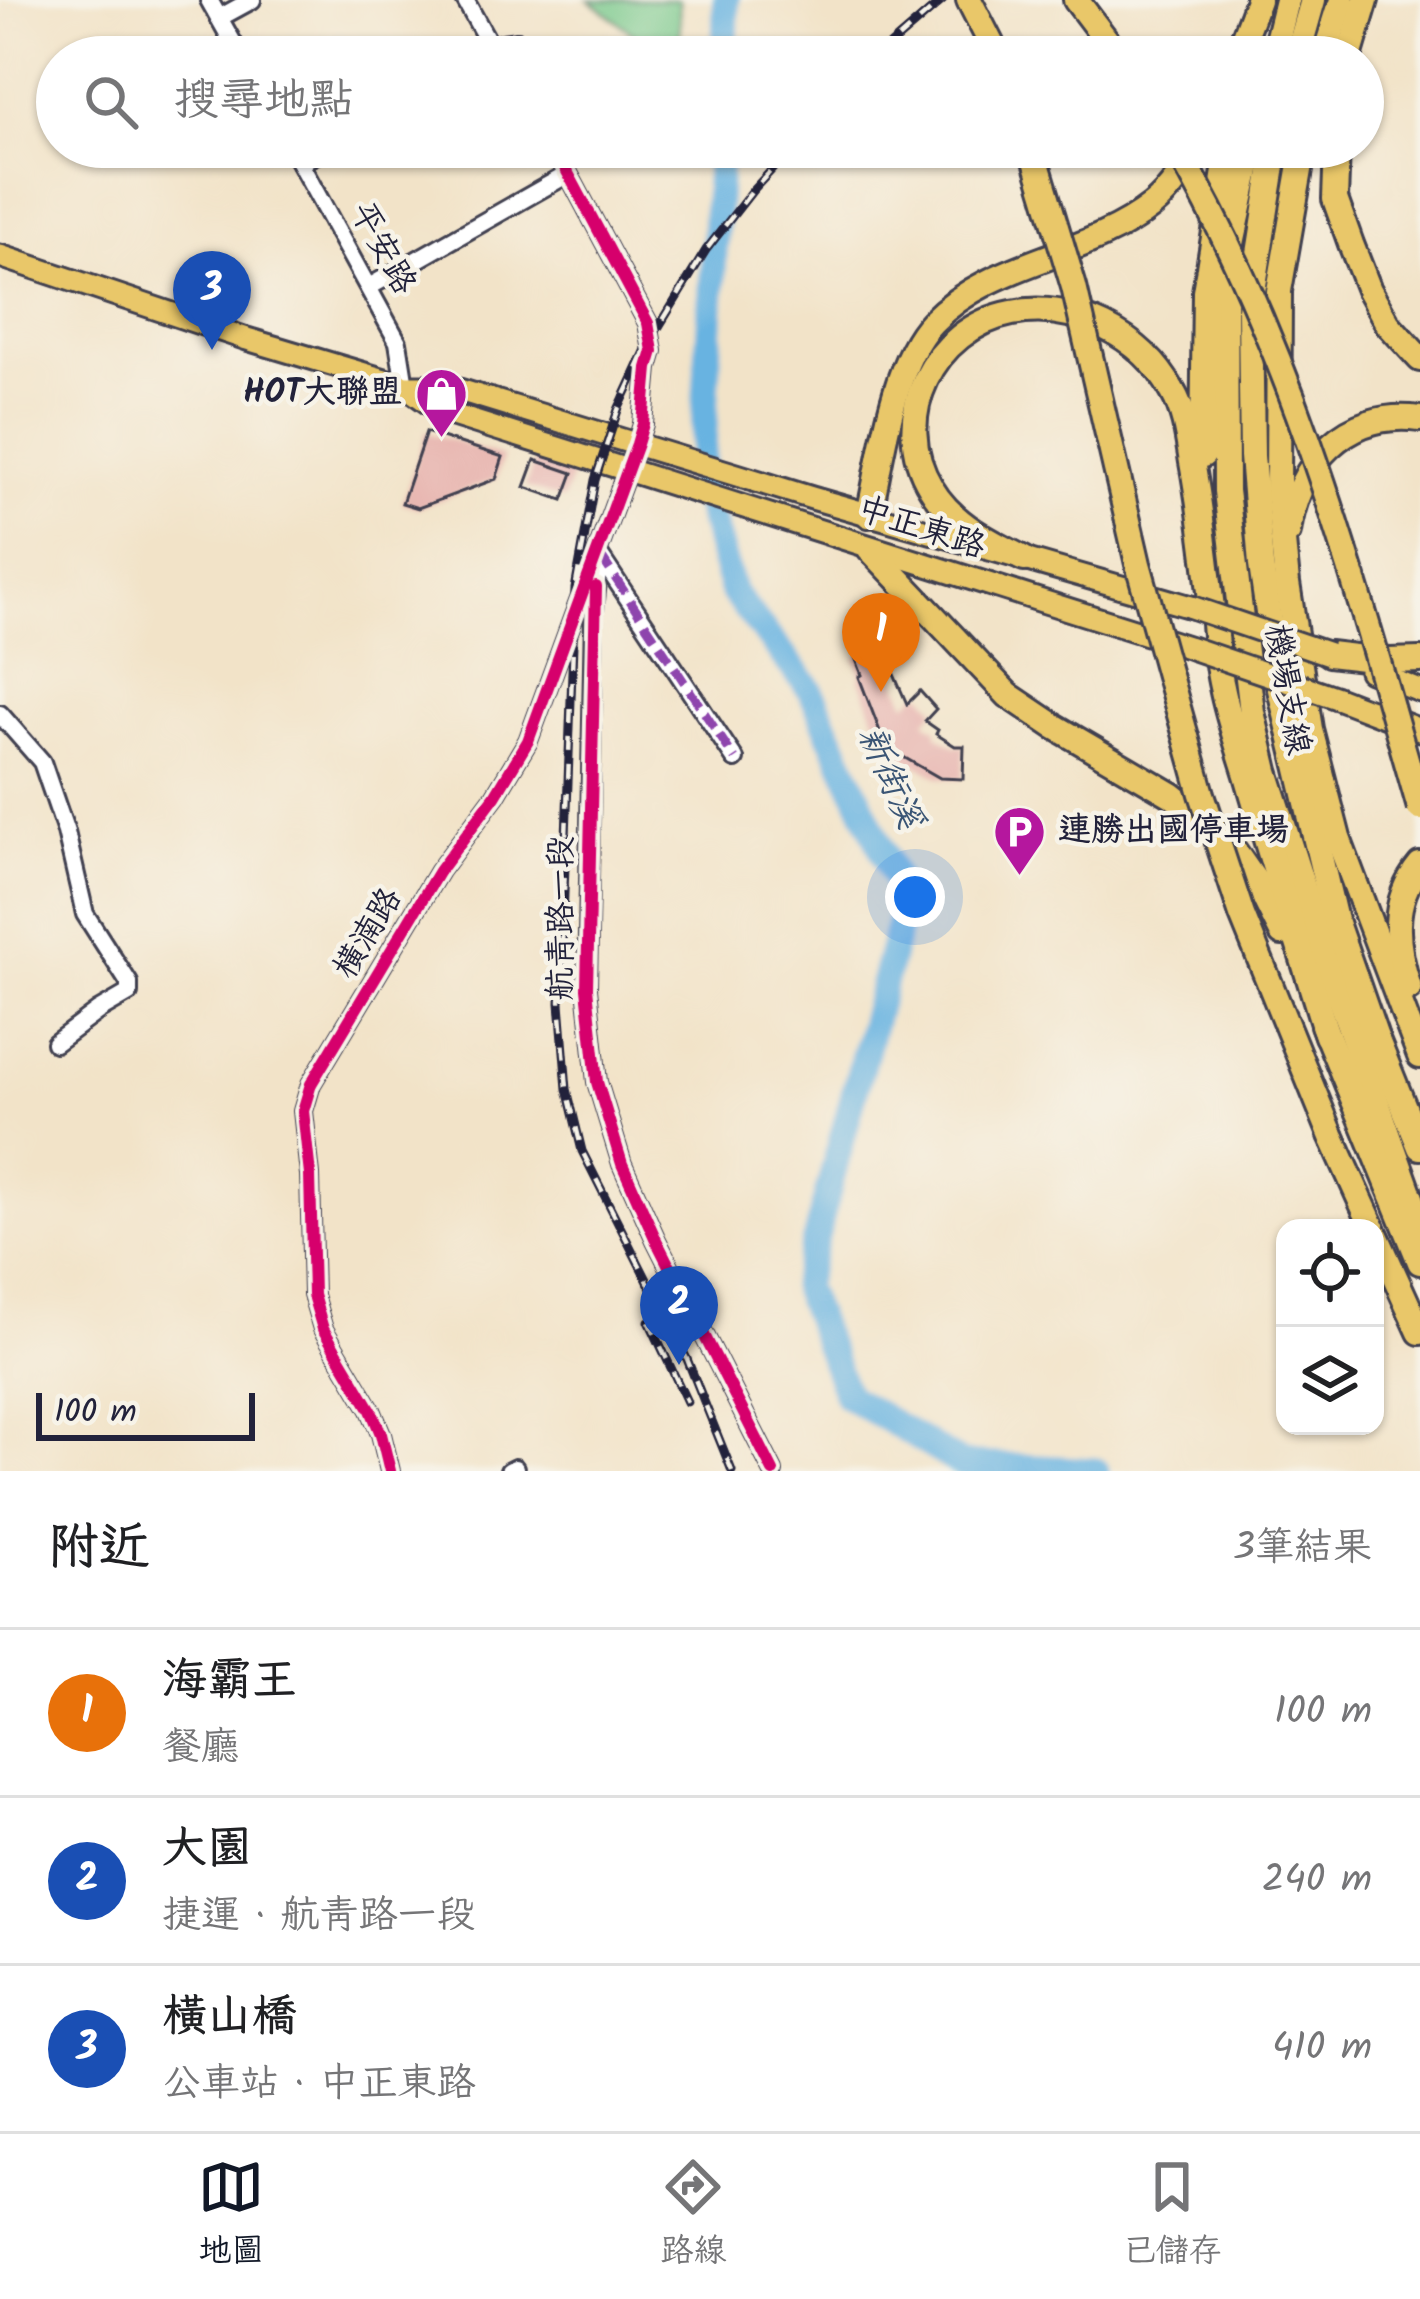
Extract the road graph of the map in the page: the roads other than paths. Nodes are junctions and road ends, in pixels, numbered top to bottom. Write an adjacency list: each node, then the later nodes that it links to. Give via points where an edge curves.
1 (209, 0): 11 (street)
2 (253, 0): 11 (street)
3 (465, 0): 13 (street)
4 (969, 0): 14 (highway)
5 (1076, 0): 15 (highway)
6 (1260, 0): 16 (highway); 17 (highway)
7 (1287, 0): 18 (highway)
8 (1313, 0): 19 (highway)
9 (1342, 0): 20 (highway)
10 (1366, 0): 21 (highway)
11 (219, 18): 12 (street)
12 (229, 36)
13 (482, 36)
14 (987, 36)
15 (1103, 36)
16 (1245, 36)
17 (1253, 36)
18 (1279, 36)
19 (1303, 36)
20 (1331, 36)
21 (1355, 36)
22 (303, 168): 34 (street, 平安路)
23 (565, 168): 32 (street, 橫湳路)
24 (1038, 168): 59 (highway, bridge, via 1202,794 1242,915)
25 (1184, 168): 40 (highway, via 1155,204 1111,232 994,279 931,323 896,392)
26 (1186, 168): 52 (highway, bridge, via 1292,394 1343,538)
27 (1226, 168): 41 (highway, via 1205,292)
28 (1249, 168): 60 (highway, 機場支線, via 1226,276 1225,366 1226,491 1252,712 1328,966)
29 (1273, 168): 58 (highway, 機場支線, via 1250,310 1252,456 1278,681 1335,920)
30 (1300, 168): 45 (highway, via 1279,291)
31 (1337, 168): 35 (highway, via 1336,199 1369,290)
32 (568, 174): 34 (street); 38 (street, 橫湳路, via 652,336)
33 (0, 256): 36 (main road, 中正東路)
34 (369, 287): 36 (street, 平安路, via 398,342)
35 (1420, 359)
36 (405, 386): 38 (main road, 中正東路, via 446,386); 39 (main road, 中正東路, via 440,411)
37 (1420, 419): 45 (highway, via 1372,422 1322,452 1305,474)
38 (648, 447): 39 (street, 橫湳路); 40 (main road, 中正東路)
39 (639, 475): 42 (main road, 中正東路); 43 (street, 橫湳路)
40 (869, 515): 42 (main road); 44 (main road, 中正東路)
41 (1203, 536): 44 (highway, via 1186,425 1159,373 1092,319 1022,311 995,316 946,348 926,375 914,428 916,456 941,502 959,522); 55 (highway, via 1221,685)
42 (866, 547): 50 (main road, 中正東路, bridge, via 1191,648); 55 (highway, via 1008,694 1172,795 1232,849 1280,928)
43 (600, 549): 51 (street); 64 (street, 橫湳路, via 528,741 310,1084 304,1111 313,1295 371,1411); 65 (street, 航青路一段, via 587,940 597,1082 622,1165)
44 (1024, 559): 46 (main road, 中正東路, bridge)
45 (1284, 559): 57 (highway, via 1310,729 1338,838)
46 (1329, 654): 47 (highway); 48 (main road, 中正東路)
47 (1420, 660)
48 (1420, 691)
49 (0, 714): 56 (street, via 42,762 85,914 129,983 129,993)
50 (1420, 730)
51 (735, 759)
52 (1420, 808)
53 (1420, 866): 54 (highway, via 1401,895 1397,928)
54 (1420, 1018)
55 (1327, 1036): 62 (highway)
56 (55, 1042)
57 (1420, 1056)
58 (1420, 1148)
59 (1369, 1219)
60 (1420, 1223)
61 (1384, 1252): 63 (highway)
62 (1420, 1262)
63 (1420, 1332)
64 (390, 1471)
65 (773, 1471)

